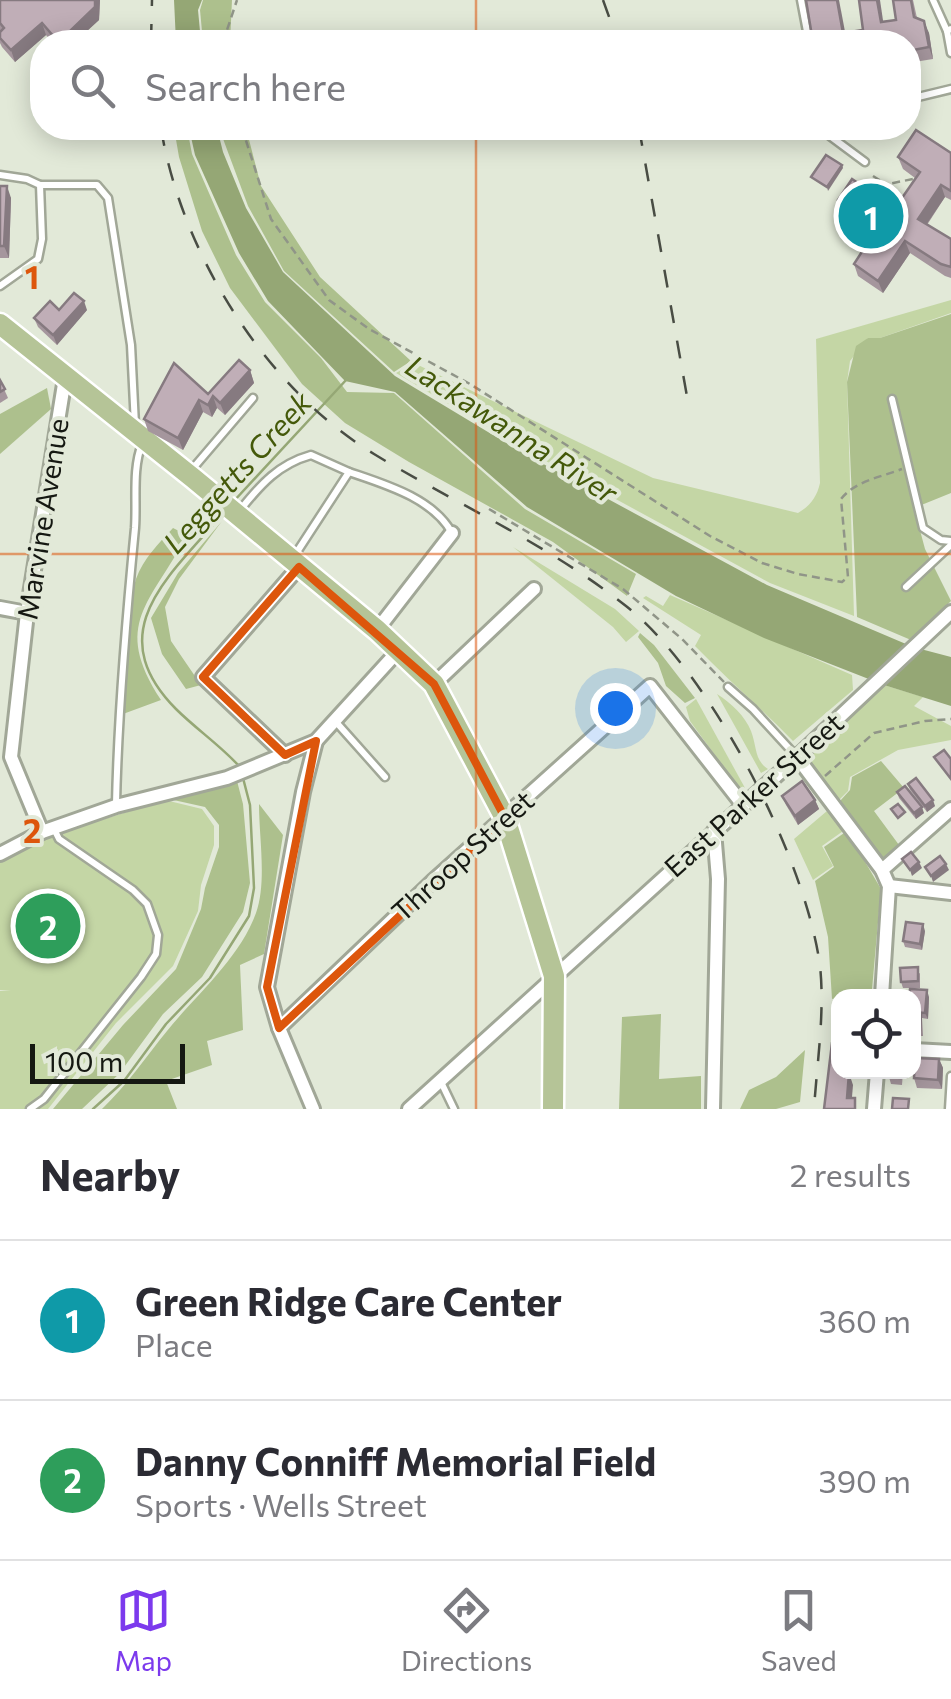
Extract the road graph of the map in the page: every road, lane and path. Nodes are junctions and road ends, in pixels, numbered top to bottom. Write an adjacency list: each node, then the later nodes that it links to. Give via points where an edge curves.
1 (237, 0): 4 (path)
2 (801, 0): 5 (lane)
3 (932, 0): 6 (lane)
4 (228, 30)
5 (807, 30)
6 (949, 30): 7 (lane)
7 (951, 53)
8 (951, 89): 9 (lane)
9 (921, 95)
10 (246, 140): 25 (path, via 272,219 330,300 762,563 842,582 848,576 844,494)
11 (835, 140): 12 (lane)
12 (865, 162)
13 (0, 176): 16 (lane)
14 (873, 176): 15 (path)
15 (885, 184): 17 (path, via 912,178); 18 (path)
16 (40, 185): 19 (lane, via 38,259); 24 (lane, via 96,185 108,198)
17 (923, 186)
18 (866, 197)
19 (0, 286)
20 (0, 324): 21 (main road)
21 (65, 378): 24 (main road); 37 (street, Marvine Avenue)
22 (253, 398): 27 (lane)
23 (892, 399): 25 (lane)
24 (137, 436): 27 (main road); 51 (lane)
25 (908, 467): 31 (lane, via 923,528)
26 (349, 472): 29 (lane, via 311,455 294,460 264,480); 30 (lane, via 408,495 438,513); 32 (lane)
27 (188, 474): 29 (main road)
28 (489, 509): 41 (path, via 622,589)
29 (236, 513): 32 (main road)
30 (452, 532): 38 (street)
31 (951, 543): 33 (lane)
32 (296, 564): 38 (main road); 45 (street, via 203,677)
33 (906, 587)
34 (534, 589): 40 (street)
35 (0, 608): 37 (street)
36 (949, 613): 47 (street, East Parker Street)
37 (27, 614): 46 (street, Marvine Avenue)
38 (377, 630): 39 (main road)
39 (399, 650): 40 (main road); 43 (street)
40 (434, 684): 53 (main road)
41 (728, 687): 47 (lane)
42 (951, 719): 49 (path, via 874,733)
43 (335, 721): 44 (street); 48 (lane)
44 (316, 742): 45 (street); 62 (street, via 267,987)
45 (285, 754): 51 (street, via 227,778)
46 (6, 758): 54 (street, Marvine Avenue)
47 (798, 758): 49 (street); 50 (street, East Parker Street)
48 (385, 777)
49 (817, 782): 57 (street)
50 (744, 805): 53 (street, Throop Street, via 650,686); 55 (street, East Parker Street)
51 (116, 806): 54 (street)
52 (951, 808): 57 (street)
53 (505, 818): 60 (main road); 62 (street, Throop Street)
54 (48, 830): 56 (street); 68 (lane, via 147,904 158,935 156,954 141,977)
55 (714, 830): 60 (street, East Parker Street); 73 (street)
56 (0, 854)
57 (882, 870): 58 (street)
58 (889, 886): 59 (street); 61 (street)
59 (951, 893)
60 (554, 976): 67 (street, East Parker Street); 72 (main road)
61 (882, 989)
62 (279, 1028): 69 (street)
63 (921, 1050): 64 (street)
64 (951, 1052)
65 (951, 1076): 75 (lane)
66 (877, 1079): 74 (street)
67 (440, 1080): 70 (street, East Parker Street); 71 (lane)
68 (30, 1109)
69 (313, 1109)
70 (409, 1109)
71 (454, 1109)
72 (552, 1109)
73 (713, 1109)
74 (874, 1109)
75 (949, 1109)

